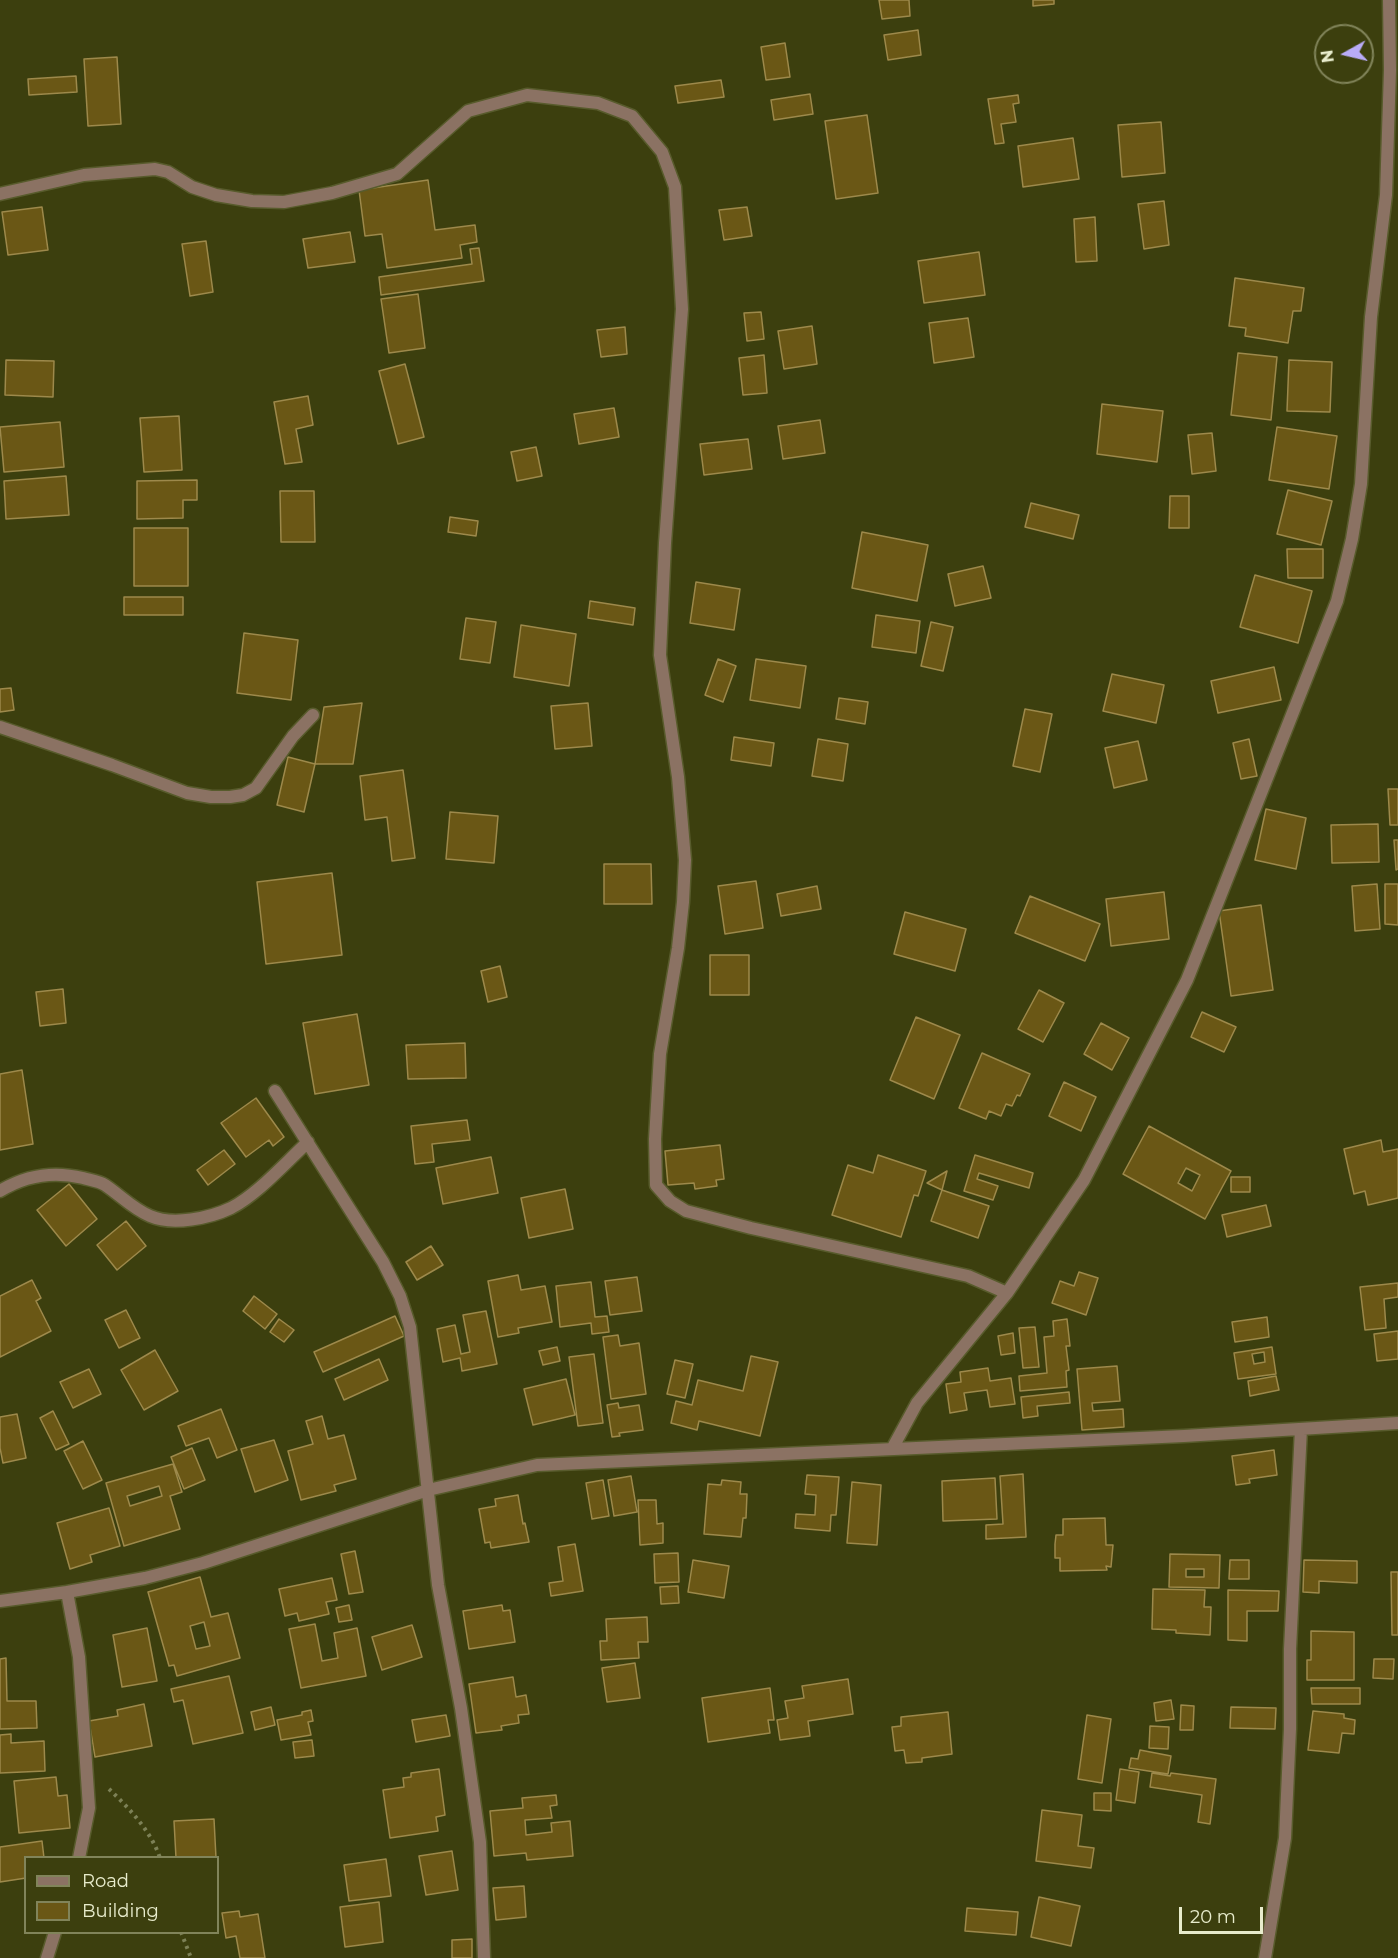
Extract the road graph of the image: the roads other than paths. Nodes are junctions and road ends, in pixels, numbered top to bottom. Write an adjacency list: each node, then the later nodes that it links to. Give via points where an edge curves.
1 (1389, 0): 8 (street, via 1386,195 1371,317 1361,484 1336,600 1187,980 1084,1180)
2 (0, 194): 8 (street, via 84,175 155,169 216,195 284,202 397,174 468,111 527,95 598,103 632,116 662,152 675,187 682,309 660,655 678,777 685,860 678,948 660,1054 656,1185 686,1211 968,1276)
3 (313, 716): 4 (street, via 293,736 256,788 230,797 187,793)
4 (0, 727)
5 (275, 1091): 6 (street)
6 (308, 1142): 7 (street, via 254,1192 231,1208 203,1217 152,1217 102,1183 66,1174 17,1180); 12 (street, via 383,1262 406,1313)
7 (0, 1191)
8 (1007, 1293): 11 (street, via 917,1403)
9 (1398, 1423): 10 (street)
10 (1301, 1429): 11 (street); 19 (street, via 1286,1838)
11 (892, 1449): 12 (street, via 537,1465)
12 (428, 1490): 13 (street, via 203,1563); 18 (street, via 438,1585 480,1842)
13 (67, 1592): 14 (street); 15 (street, via 79,1657 89,1808)
14 (0, 1601)
15 (79, 1856)
16 (54, 1934): 17 (street)
17 (47, 1958)
18 (484, 1958)
19 (1265, 1958)

